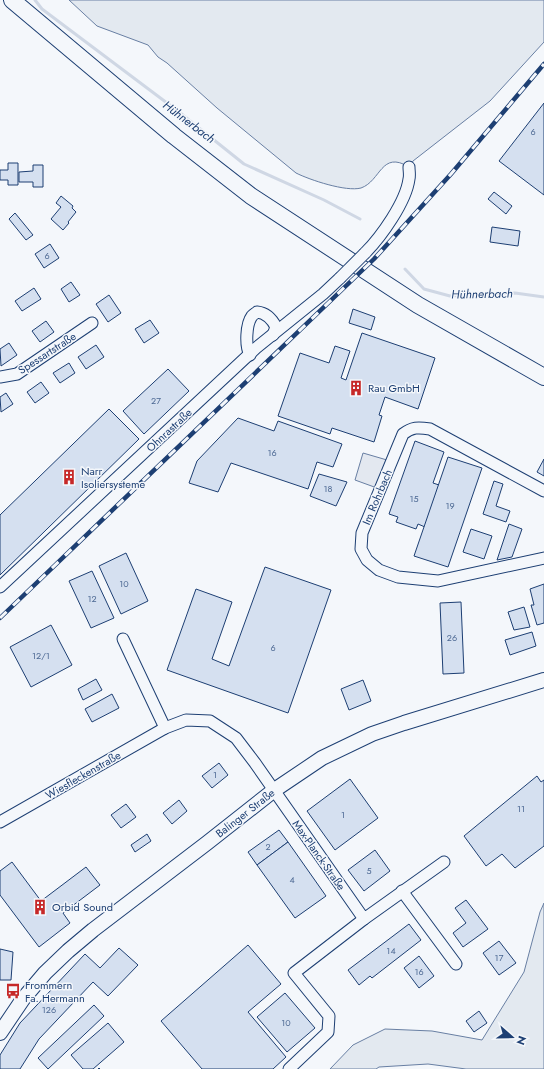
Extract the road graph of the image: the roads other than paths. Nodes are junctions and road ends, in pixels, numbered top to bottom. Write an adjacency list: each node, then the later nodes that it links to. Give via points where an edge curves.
1 (12, 0): 7 (highway, via 174,136 251,196 418,305)
2 (409, 167): 4 (street, Ohnrastraße, bridge, via 409,179 404,196 387,228 340,278)
3 (92, 324): 6 (street, Spessartstraße, via 17,374)
4 (274, 335): 5 (street, Ohnrastraße); 5 (street, via 276,327 270,318 257,312 252,316 247,343)
5 (250, 355): 10 (street, Ohnrastraße)
6 (0, 377)
7 (544, 377)
8 (544, 491): 9 (street, Im Rohrbach, via 430,429 410,429 403,434 362,533 361,549 367,560 379,570 398,577 438,580)
9 (544, 558)
10 (0, 587)
11 (123, 639): 13 (street)
12 (544, 680): 14 (main road, Balinger Straße, via 372,734 322,758)
13 (166, 728): 14 (street, Wiesfleckenstraße, via 186,720 210,720 236,738); 15 (street, Wiesfleckenstraße)
14 (274, 791): 18 (street, Max-Planck-Straße); 20 (main road, Balinger Straße, via 68,951 23,999)
15 (0, 822)
16 (444, 862): 17 (street)
17 (402, 891): 18 (street); 19 (street)
18 (364, 919): 21 (street, via 294,973 329,1016 328,1032)
19 (456, 964)
20 (0, 1033)
21 (289, 1069)

